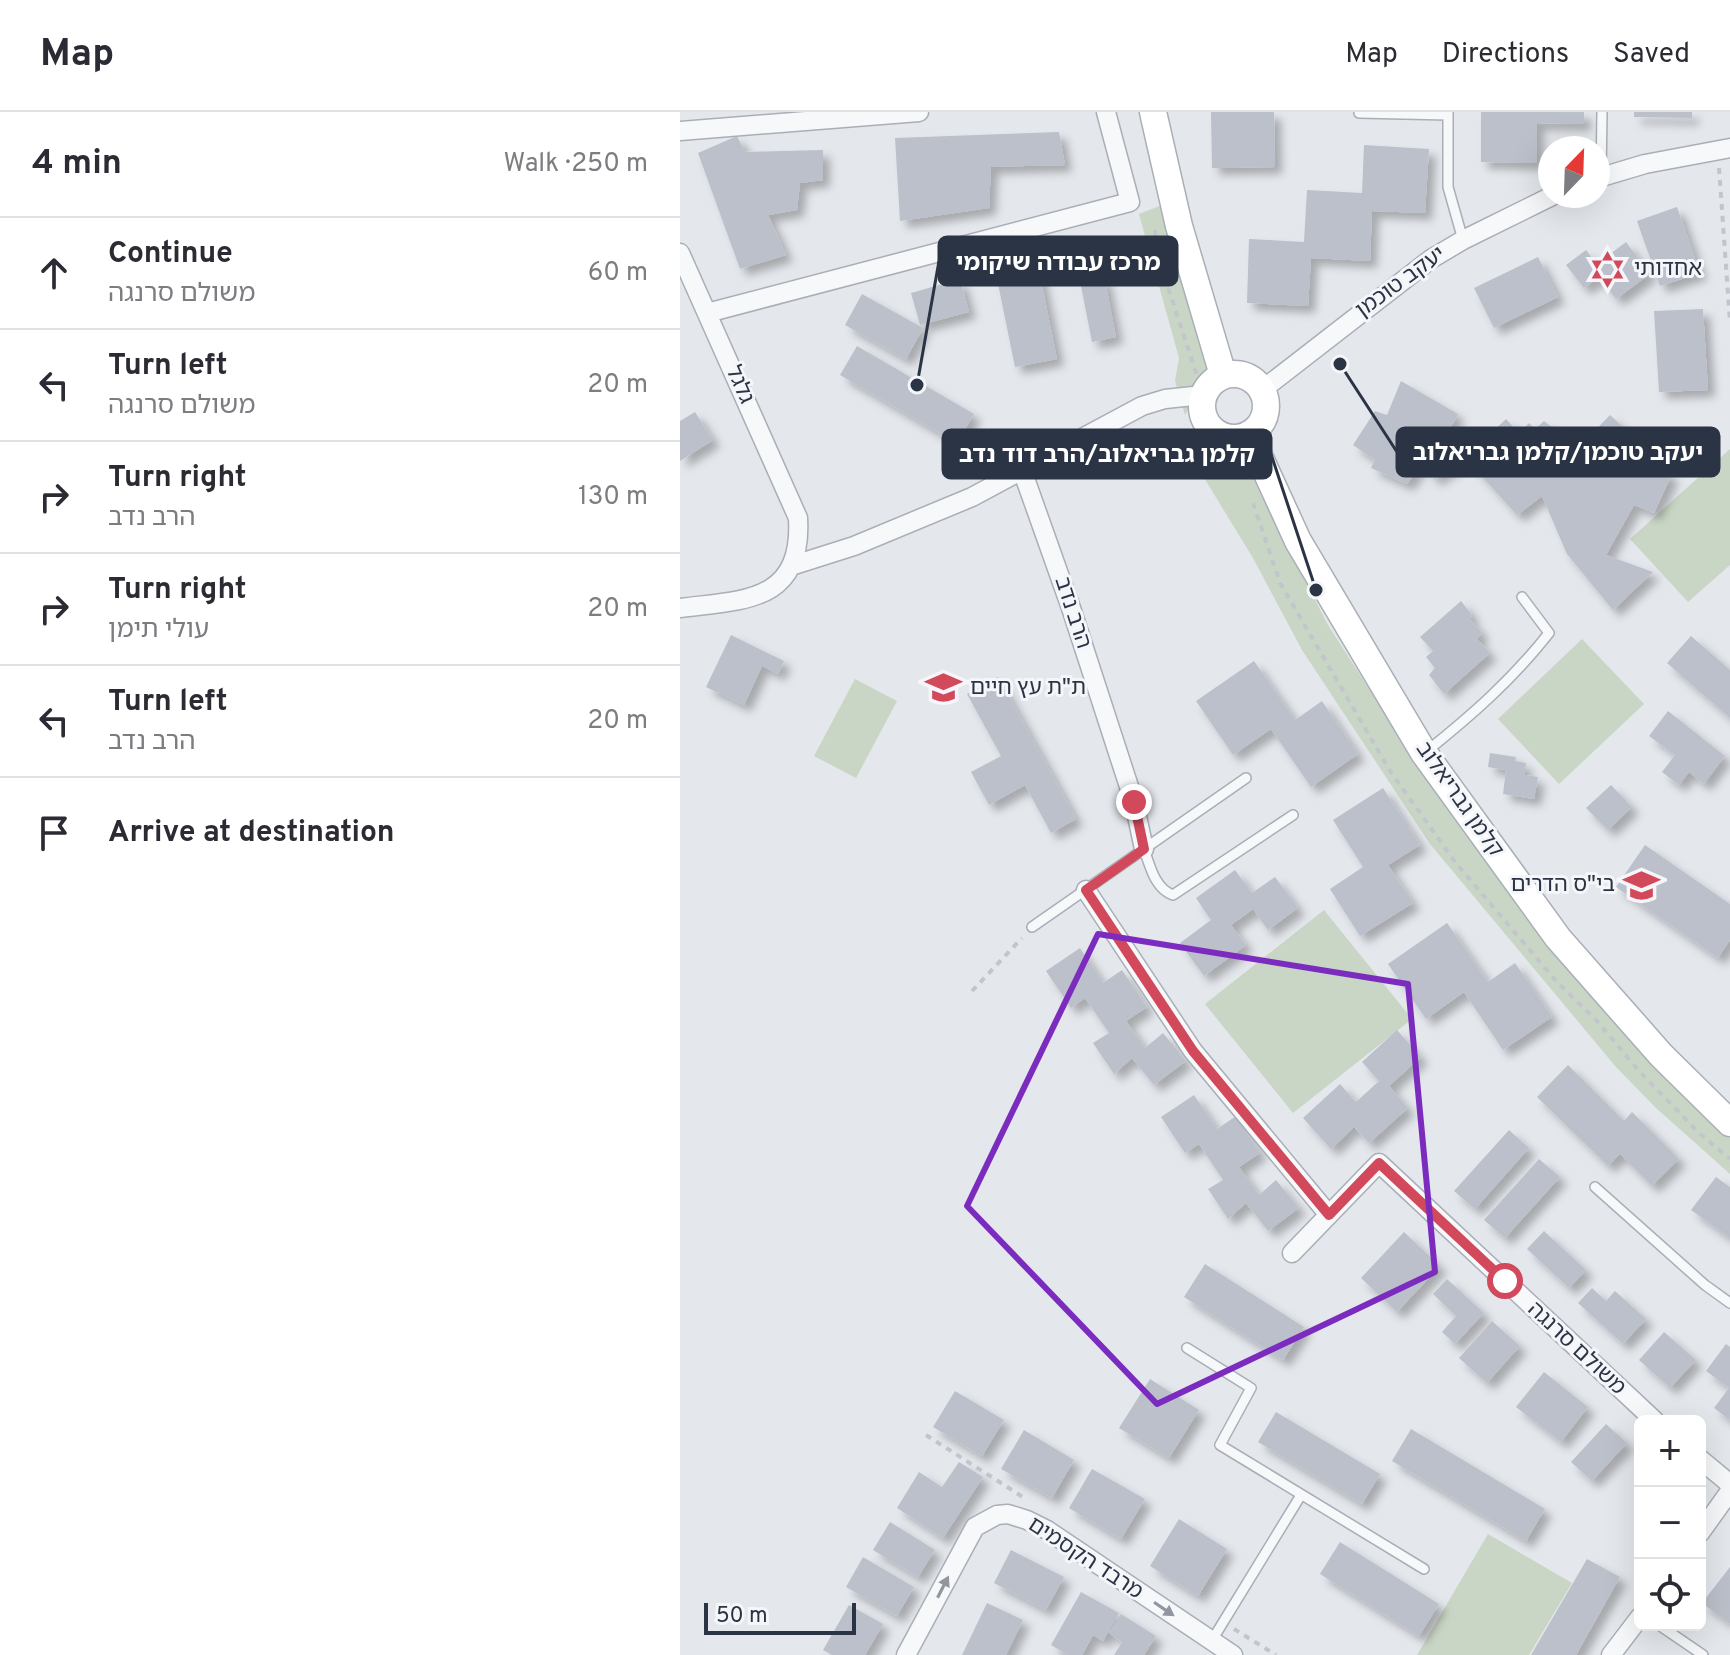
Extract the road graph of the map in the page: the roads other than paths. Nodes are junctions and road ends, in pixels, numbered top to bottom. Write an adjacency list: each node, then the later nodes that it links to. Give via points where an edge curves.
1 (919, 112): 7 (street)
2 (1106, 112): 14 (street, via 1130,202)
3 (1153, 112): 15 (street, via 1179,226)
4 (1602, 112): 8 (lane)
5 (1359, 113): 6 (lane)
6 (1448, 114): 12 (lane, via 1448,187)
7 (680, 131)
8 (1601, 136)
9 (1724, 149): 10 (street)
10 (1610, 175)
11 (1538, 203): 12 (street, יעקב טוכמן)
12 (1463, 240): 16 (street, יעקב טוכמן)
13 (680, 253): 14 (street, גלגל)
14 (707, 313): 20 (street, גלגל, via 798,518)
15 (1223, 375): 16 (street, via 1244,375); 17 (street)
16 (1262, 390): 18 (street, via 1264,417)
17 (1203, 395): 18 (street, via 1202,415 1211,428 1227,437); 19 (street, via 1142,406)
18 (1249, 434): 23 (street, קלמן גבריאלוב, via 1298,541)
19 (1022, 470): 20 (street, via 972,497); 26 (street, הרב נדב, via 1134,802)
20 (791, 566): 22 (street, via 768,592 754,598)
21 (1522, 597): 23 (lane, via 1549,633 1478,710)
22 (680, 608)
23 (1424, 753): 29 (street, קלמן גבריאלוב, via 1558,938 1661,1055)
24 (1246, 778): 26 (lane)
25 (1293, 815): 26 (lane, via 1173,895 1158,884)
26 (1144, 849): 27 (lane)
27 (1086, 890): 28 (lane); 31 (street, via 1193,1051)
28 (1032, 927)
29 (1730, 1123)
30 (1595, 1187): 33 (lane)
31 (1329, 1215): 32 (street, משולם סרנגה); 35 (street, משולם סרנגה, via 1379,1163)
32 (1292, 1253)
33 (1730, 1303)
34 (1187, 1348): 39 (lane, via 1251,1388 1220,1445)
35 (1649, 1415)
36 (1706, 1464): 37 (street)
37 (1730, 1484)
38 (1730, 1491): 40 (street)
39 (1301, 1495): 41 (lane); 44 (lane)
40 (1706, 1525)
41 (1424, 1569)
42 (1634, 1625): 47 (street)
43 (1668, 1631): 48 (lane)
44 (1211, 1642): 45 (street, מרבד הקסמים, one-way to 44, via 975,1527 1008,1514 1047,1530); 46 (street, מרבד הקסמים)
45 (906, 1655)
46 (1233, 1655)
47 (1611, 1655)
48 (1703, 1655)

